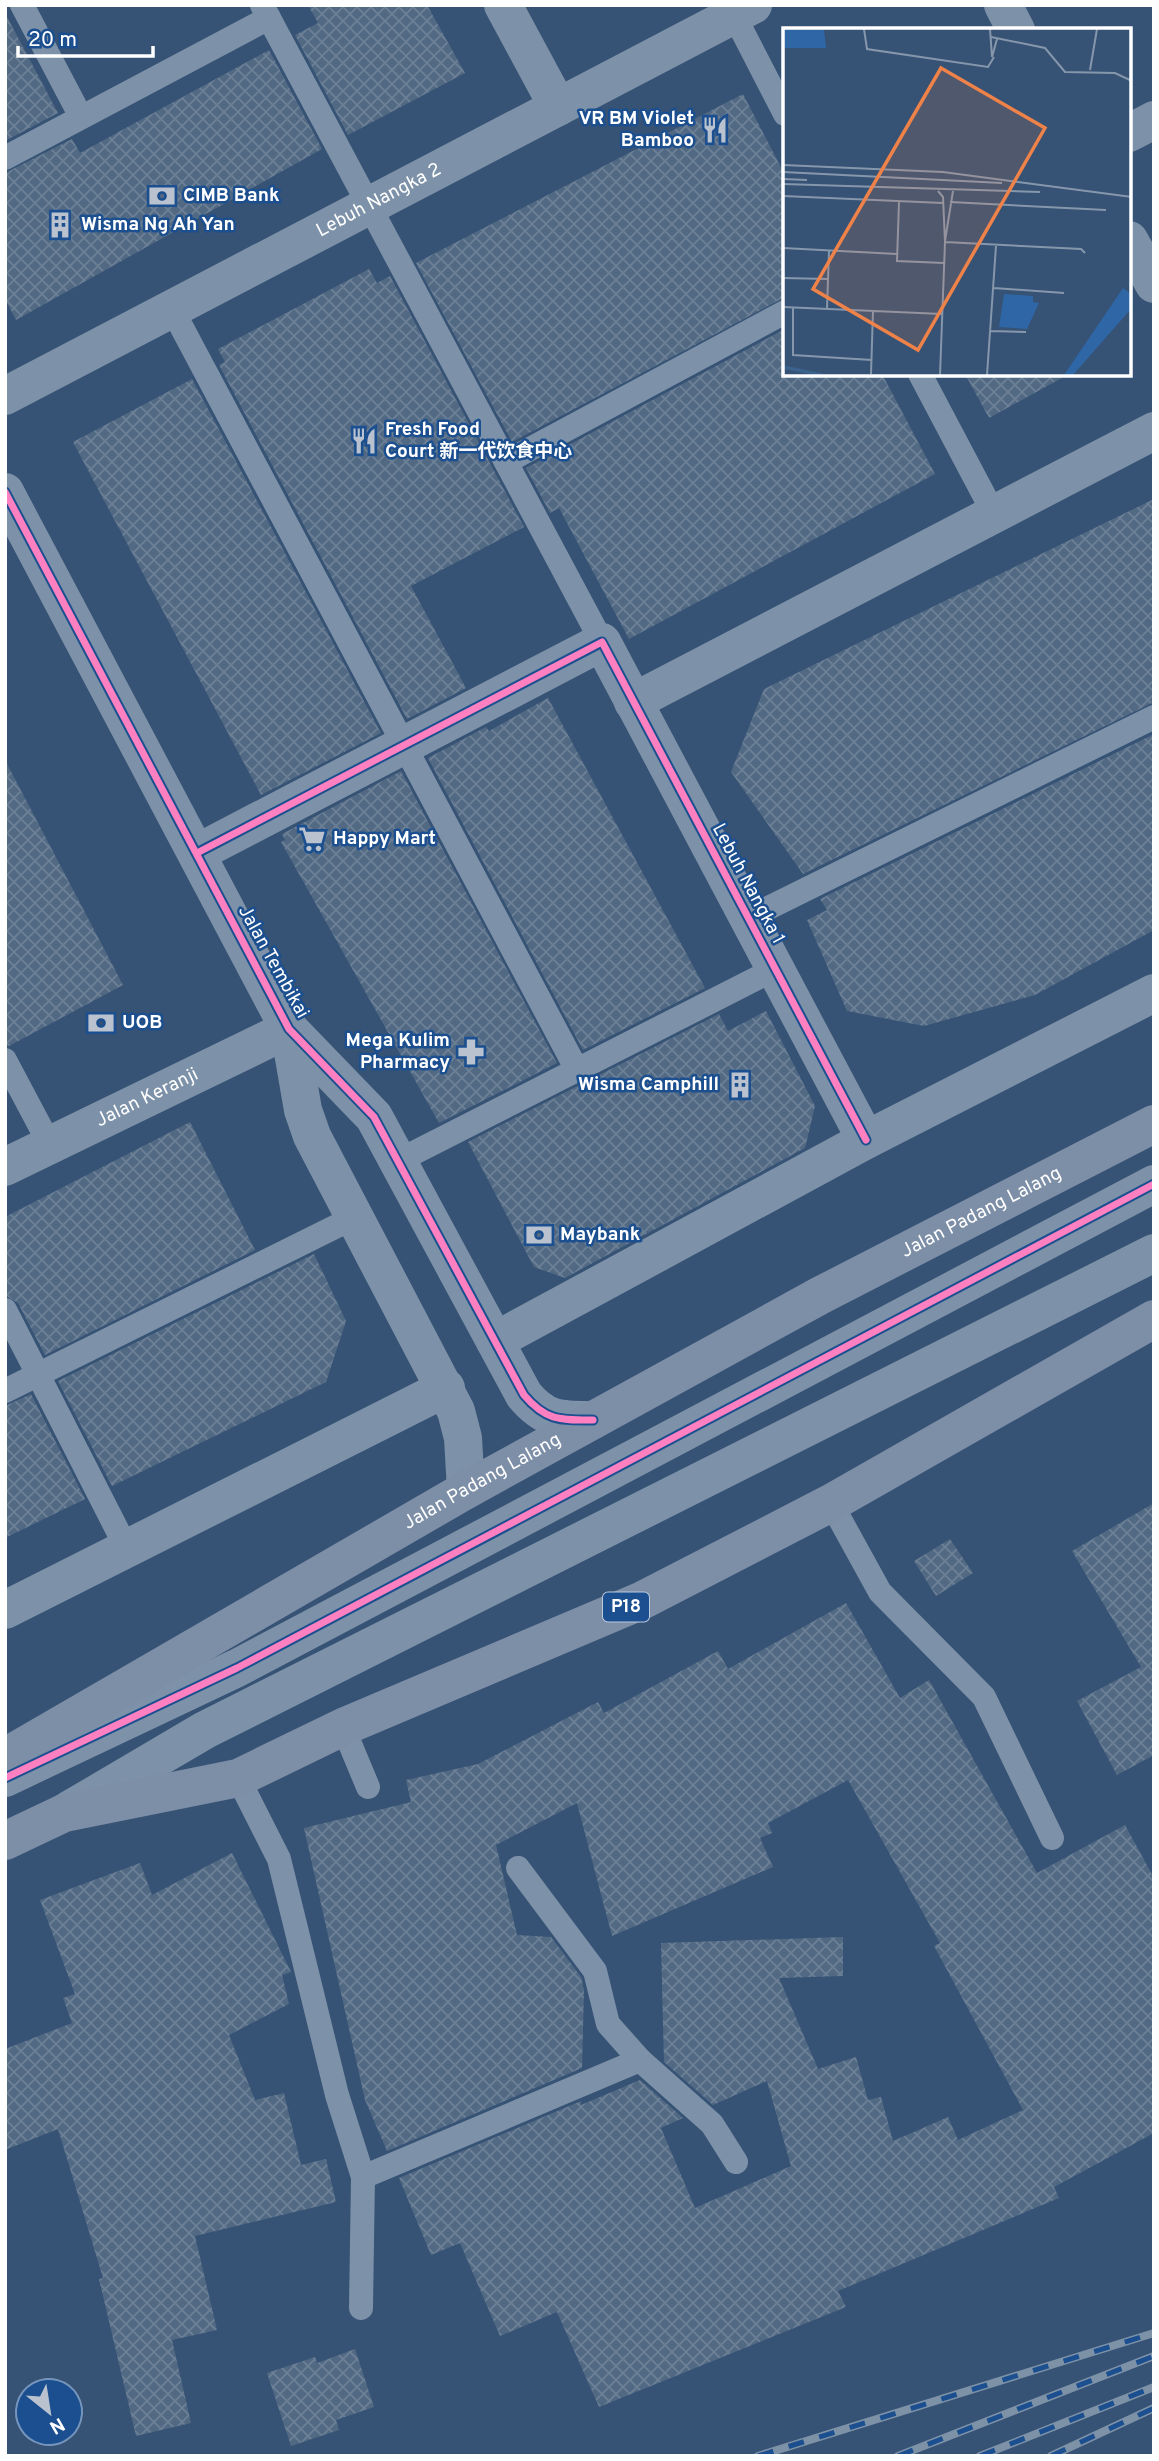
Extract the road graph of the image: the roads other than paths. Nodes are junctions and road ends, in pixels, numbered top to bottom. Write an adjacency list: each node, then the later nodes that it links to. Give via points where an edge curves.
1 (22, 5): 9 (lane)
2 (503, 5): 7 (street)
3 (1003, 5): 6 (street)
4 (743, 10): 7 (street, Lebuh Nangka 2); 8 (lane)
5 (265, 11): 9 (lane); 13 (lane)
6 (1015, 28)
7 (558, 107): 13 (street, Lebuh Nangka 2)
8 (783, 109)
9 (81, 117): 12 (lane)
10 (1154, 120): 11 (street)
11 (1131, 132)
12 (5, 158)
13 (370, 206): 16 (street, Lebuh Nangka 2); 21 (lane)
14 (1131, 244): 15 (street)
15 (1154, 284)
16 (172, 309): 19 (street, Lebuh Nangka 2); 27 (lane)
17 (783, 313): 21 (lane)
18 (921, 376): 23 (lane)
19 (5, 396)
20 (1154, 432): 23 (street)
21 (506, 462): 24 (lane)
22 (5, 492): 28 (street, Jalan Tembikai)
23 (994, 514): 25 (street)
24 (602, 642): 25 (street, Lebuh Nangka 1); 27 (street)
25 (634, 702): 29 (street, Lebuh Nangka 1)
26 (1154, 717): 29 (lane)
27 (404, 746): 28 (street); 34 (lane)
28 (197, 853): 32 (street, Jalan Tembikai)
29 (748, 918): 30 (street, Lebuh Nangka 1)
30 (775, 969): 34 (lane); 36 (street, Lebuh Nangka 1)
31 (1154, 993): 36 (street)
32 (289, 1028): 37 (street, Jalan Keranji); 38 (street, Jalan Tembikai, via 374,1117); 41 (street, Jalan Tembikai, via 312,1136)
33 (5, 1060): 37 (lane)
34 (577, 1070): 38 (lane)
35 (1154, 1124): 49 (main road, Jalan Padang Lalang, via 821,1295)
36 (866, 1140): 45 (street)
37 (50, 1145): 39 (street, Jalan Keranji)
38 (398, 1161): 45 (street, Jalan Tembikai)
39 (5, 1167)
40 (1154, 1184): 56 (street, via 237,1668)
41 (355, 1217): 46 (lane); 47 (street, Jalan Tembikai)
42 (1154, 1253): 59 (street, via 205,1730)
43 (5, 1310): 46 (lane)
44 (1154, 1320): 51 (main road, P18)
45 (495, 1341): 49 (street, Jalan Tembikai, via 524,1395 539,1412 562,1420)
46 (38, 1375): 48 (lane); 52 (lane)
47 (446, 1388): 50 (street, Jalan Tembikai, via 463,1438); 52 (street)
48 (5, 1391)
49 (593, 1420): 50 (main road, Jalan Padang Lalang)
50 (466, 1490): 55 (main road, Jalan Padang Lalang)
51 (831, 1503): 54 (main road, P18, via 643,1600); 60 (lane, via 880,1592 984,1697)
52 (127, 1549): 53 (street)
53 (5, 1610)
54 (343, 1727): 57 (main road, P18); 58 (lane)
55 (5, 1757)
56 (5, 1778)
57 (238, 1778): 59 (main road, P18); 65 (lane, via 279,1859 337,2095)
58 (368, 1787)
59 (64, 1813): 61 (main road, P18)
60 (1052, 1838)
61 (5, 1840)
62 (518, 1868): 63 (lane, via 595,1971 608,2024)
63 (640, 2060): 64 (lane, via 712,2124); 65 (lane)
64 (736, 2162)
65 (363, 2178): 66 (lane)
66 (361, 2308)

